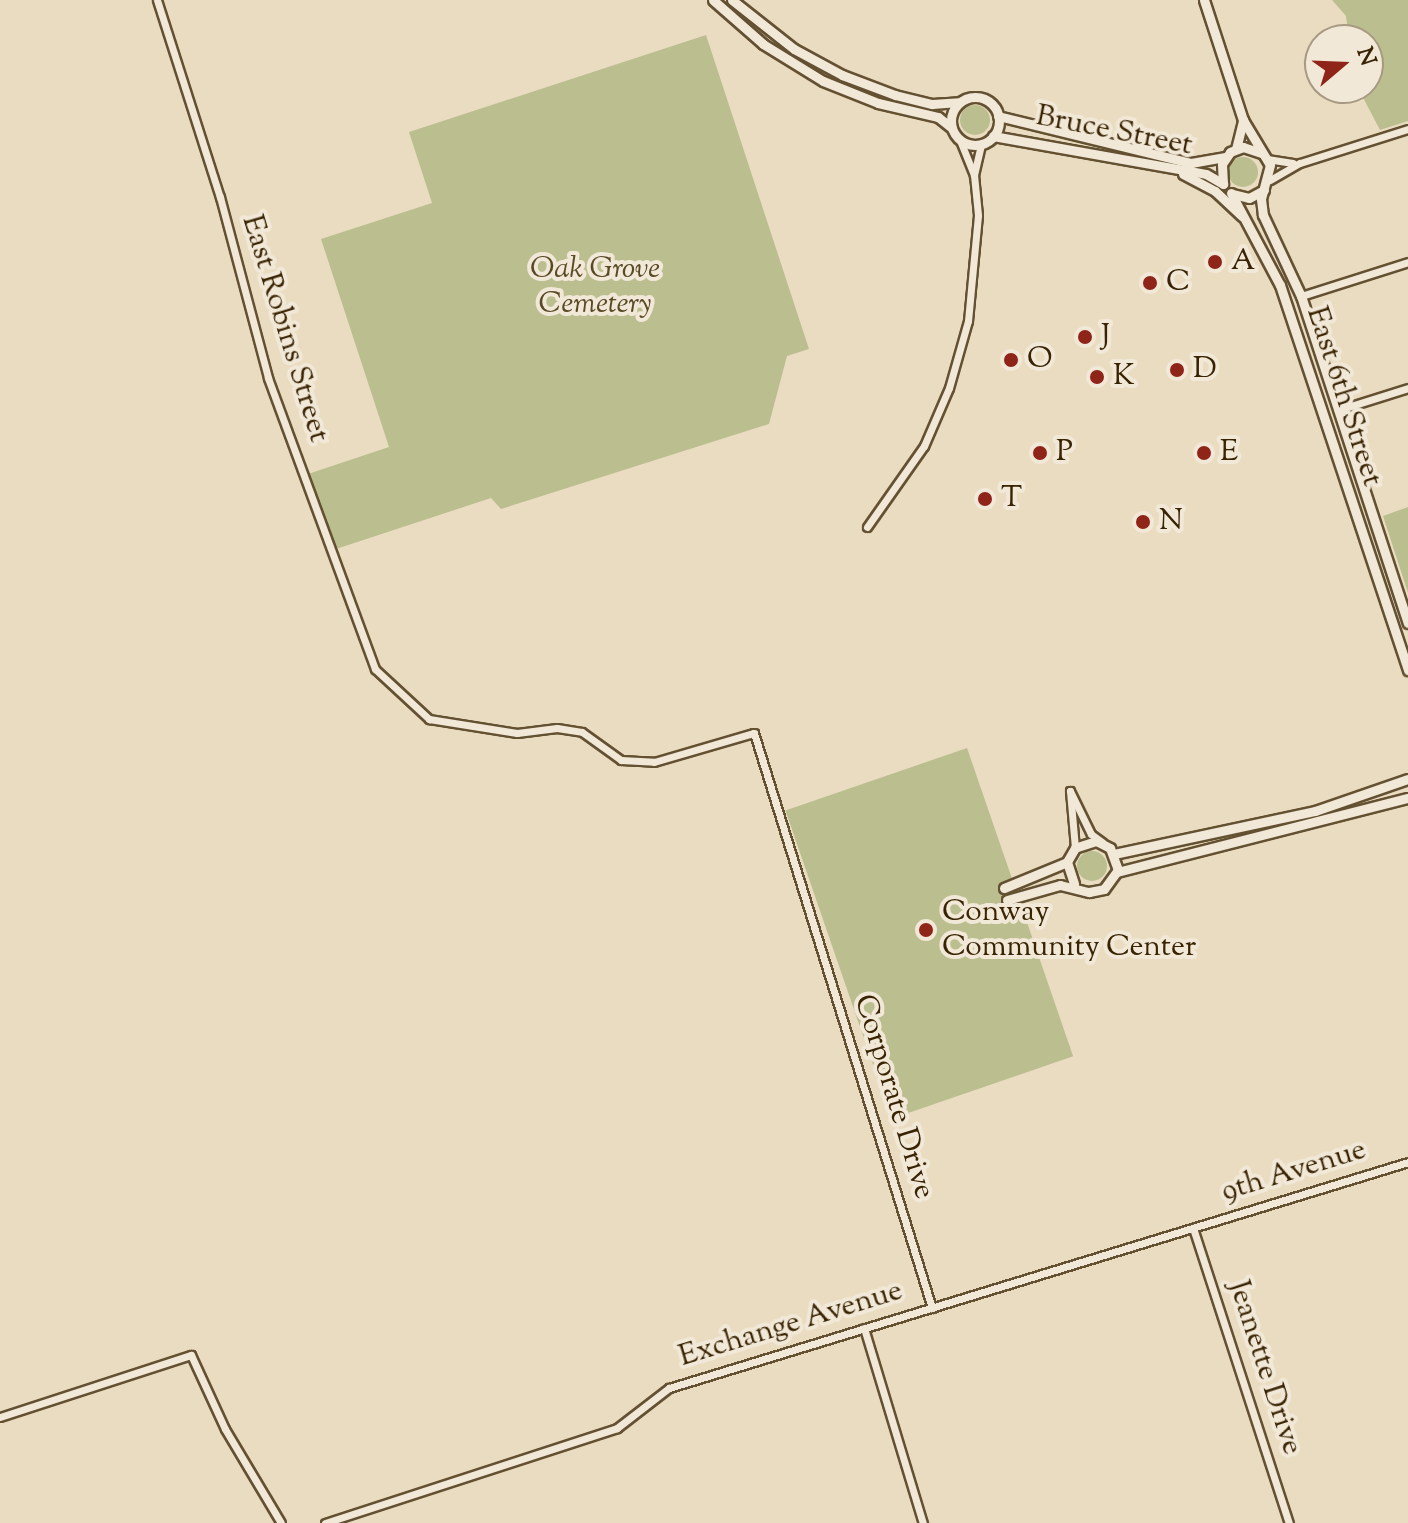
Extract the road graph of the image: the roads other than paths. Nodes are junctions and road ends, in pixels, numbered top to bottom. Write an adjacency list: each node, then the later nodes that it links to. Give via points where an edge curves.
1 (157, 0): 31 (street, East Robins Street, via 220,197 268,378)
2 (713, 0): 10 (street, via 763,44 823,81 878,103 938,117)
3 (725, 0): 6 (street)
4 (732, 0): 6 (street)
5 (1204, 0): 9 (street)
6 (747, 15): 7 (street, via 794,49 864,84 932,104)
7 (959, 102): 8 (street, via 980,97); 10 (street)
8 (998, 116): 12 (street); 16 (street, Bruce Street, via 1191,163)
9 (1243, 120): 15 (street); 17 (street)
10 (951, 127): 13 (street)
11 (1408, 129): 18 (street)
12 (993, 136): 14 (street); 19 (street, Bruce Street)
13 (960, 140): 14 (street); 20 (street)
14 (981, 144): 20 (street)
15 (1236, 149): 16 (street); 17 (street, via 1251,147)
16 (1225, 157): 21 (street)
17 (1266, 157): 18 (street); 22 (street)
18 (1300, 163): 22 (street)
19 (1180, 173): 21 (street, Bruce Street, via 1206,174); 24 (street, via 1225,199)
20 (974, 175): 29 (street, via 977,262 960,354 924,446)
21 (1223, 184): 23 (street)
22 (1268, 184): 23 (street, via 1249,198); 26 (street, East 6th Street, via 1263,215)
23 (1231, 193): 24 (street, East 6th Street)
24 (1255, 232): 32 (street, East 6th Street, via 1284,294)
25 (1408, 262): 26 (street)
26 (1301, 296): 28 (street, East 6th Street)
27 (1408, 388): 28 (street)
28 (1338, 410): 30 (street, East 6th Street)
29 (867, 527)
30 (1408, 623)
31 (375, 669): 45 (street, Corporate Drive, via 429,719 517,733 557,728 582,732 621,760 654,762 754,733)
32 (1408, 670)
33 (1408, 779): 37 (street, via 1315,811)
34 (1408, 798): 39 (street)
35 (1104, 843): 36 (street, via 1089,841); 36 (street, via 1091,834 1070,791); 37 (street)
36 (1075, 848): 38 (street)
37 (1114, 854): 39 (street)
38 (1067, 862): 40 (street); 41 (street)
39 (1117, 872): 40 (street, via 1111,884 1097,892)
40 (1074, 884): 42 (street)
41 (1004, 888)
42 (1007, 900)
43 (1408, 1162): 44 (street, 9th Avenue)
44 (1193, 1228): 45 (street, Exchange Avenue); 51 (street, Jeanette Drive)
45 (932, 1308): 46 (street, Exchange Avenue)
46 (864, 1328): 49 (street, Exchange Avenue, via 669,1388 617,1428); 50 (street)
47 (0, 1417): 48 (street, via 191,1355 225,1429)
48 (281, 1523)
49 (325, 1523)
50 (923, 1523)
51 (1289, 1523)

